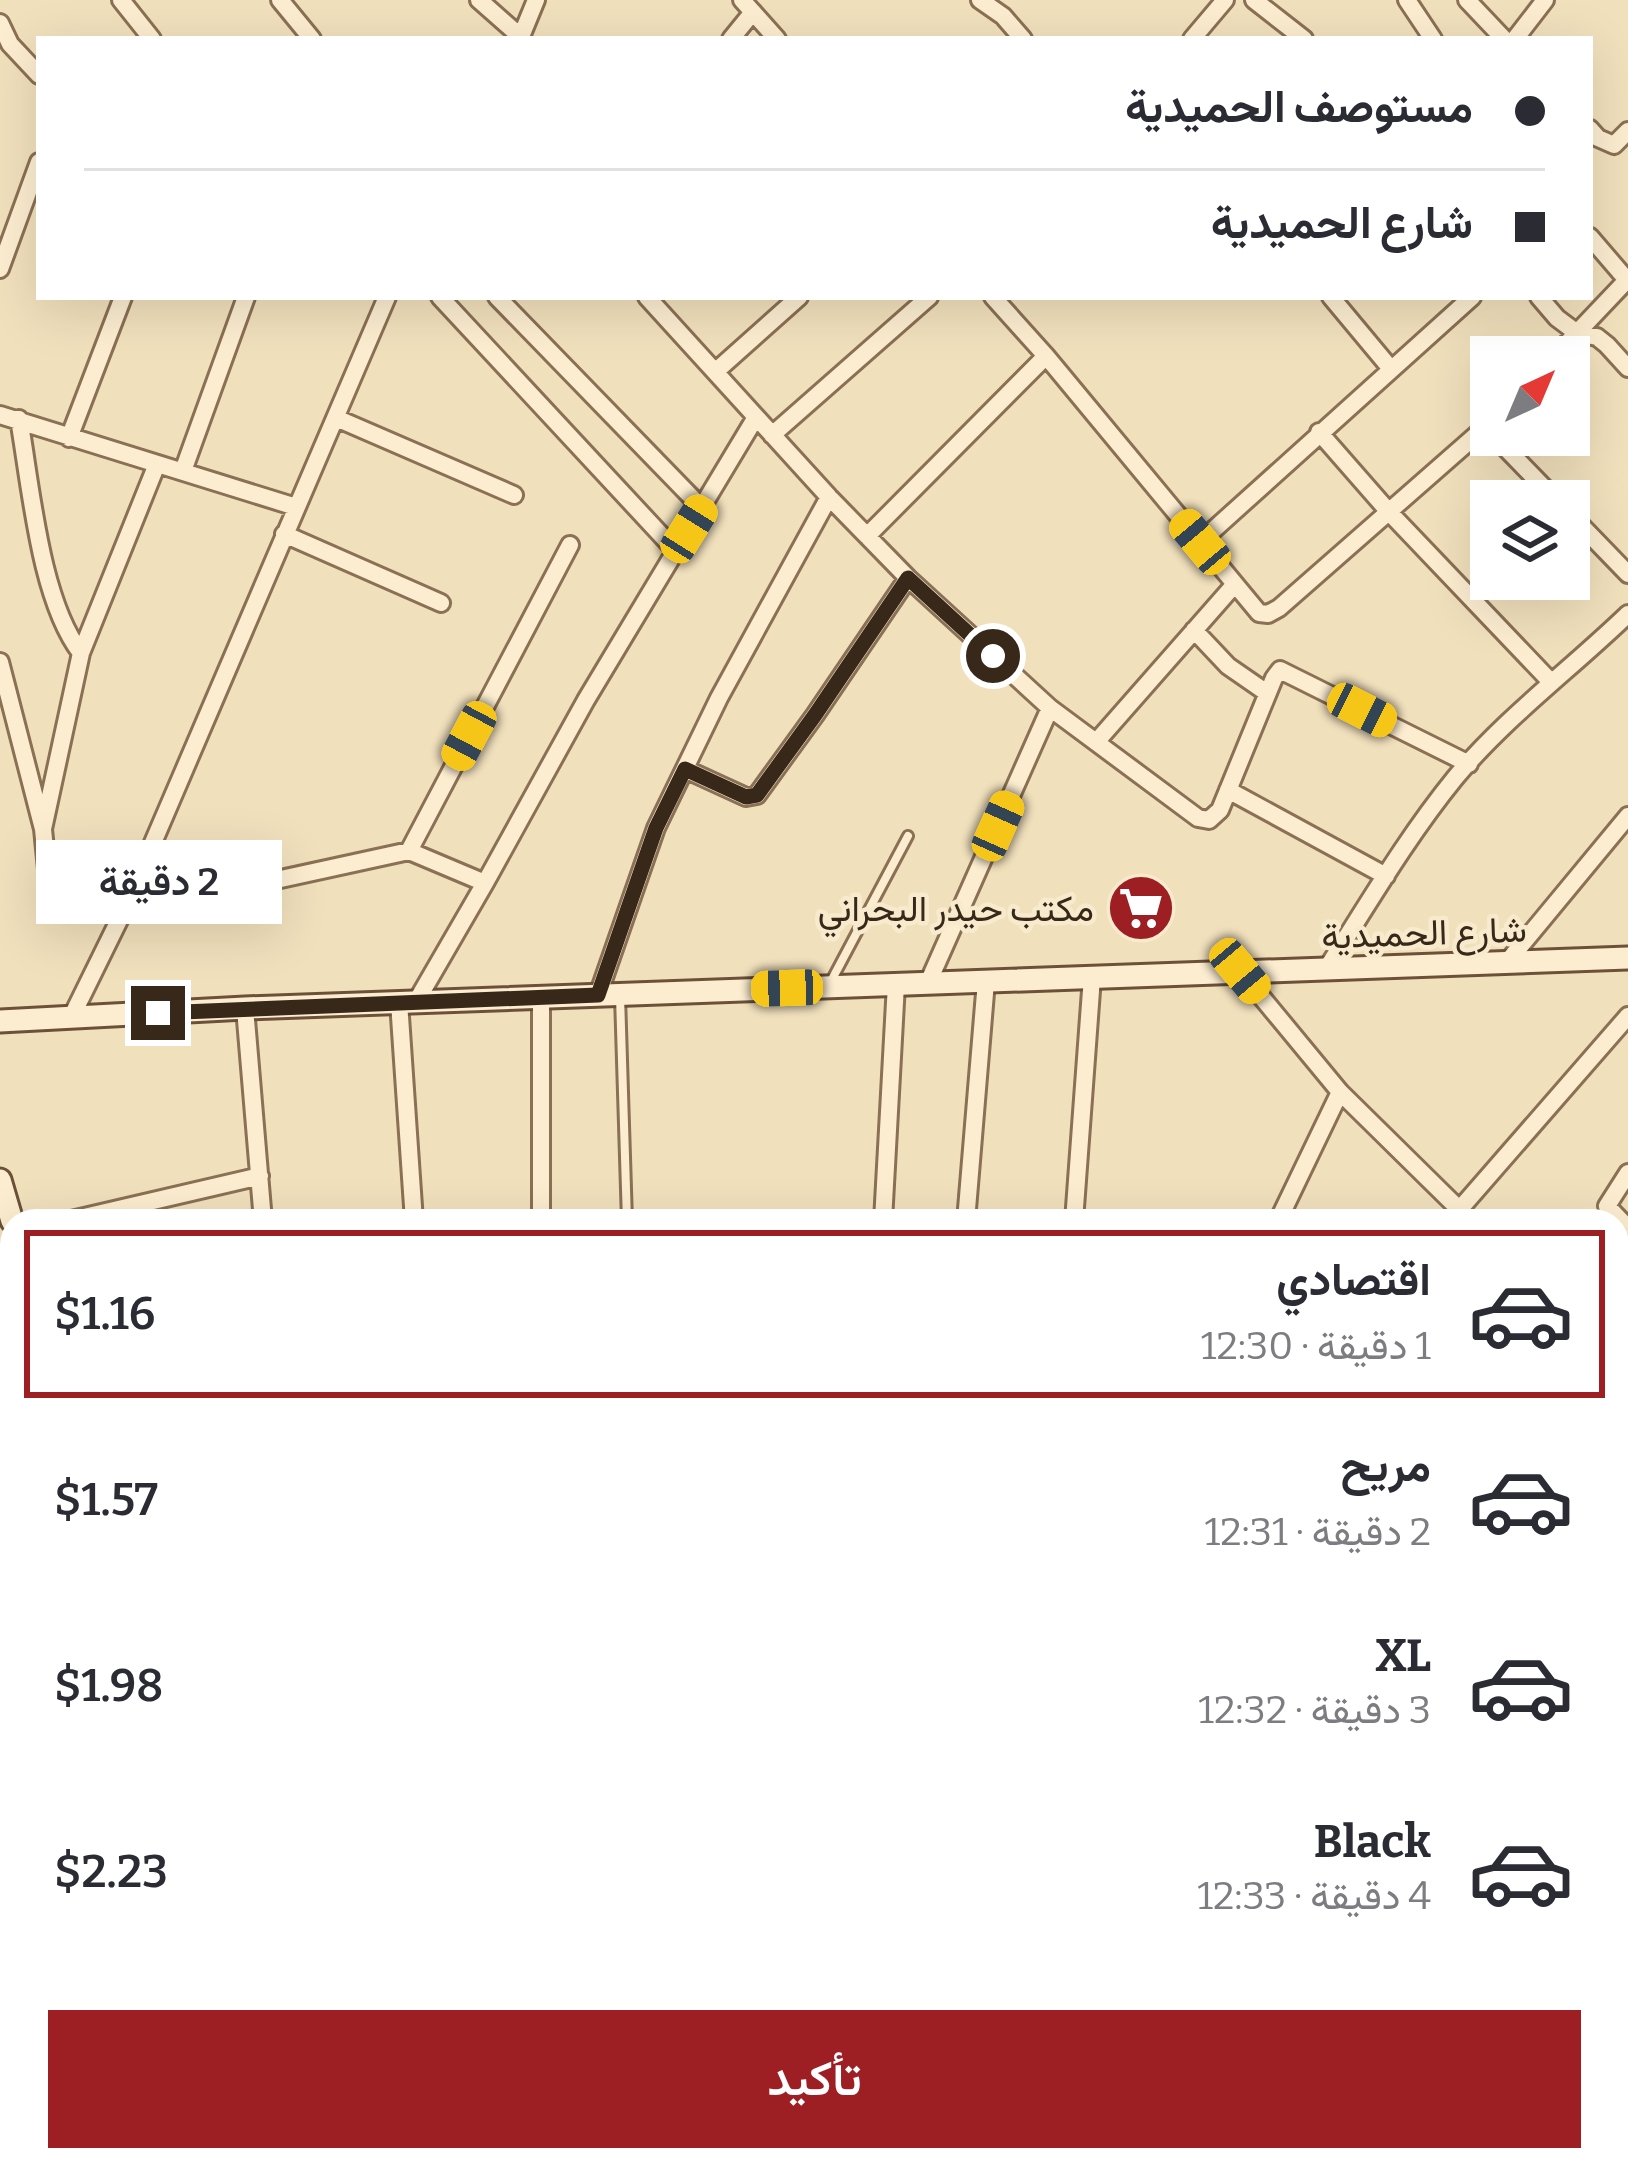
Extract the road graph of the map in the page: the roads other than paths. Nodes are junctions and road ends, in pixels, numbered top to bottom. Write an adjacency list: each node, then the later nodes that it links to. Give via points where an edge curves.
1 (121, 0): 15 (street)
2 (280, 0): 16 (street)
3 (479, 0): 17 (street)
4 (536, 0): 18 (street)
5 (980, 0): 13 (street)
6 (1015, 0): 13 (street)
7 (1225, 0): 22 (street)
8 (1255, 0): 23 (street)
9 (1407, 0): 24 (street)
10 (1467, 0): 25 (street)
11 (1545, 0): 26 (street)
12 (747, 6): 19 (street); 20 (street)
13 (1003, 16): 21 (street)
14 (0, 23): 27 (street)
15 (150, 36)
16 (310, 36)
17 (518, 36)
18 (521, 36)
19 (732, 36)
20 (774, 36)
21 (1020, 36)
22 (1195, 36)
23 (1300, 36)
24 (1431, 36)
25 (1501, 36)
26 (1517, 36)
27 (36, 72)
28 (1628, 131): 29 (street, via 1614,145)
29 (1593, 132)
30 (36, 170): 32 (street)
31 (1593, 240): 33 (street)
32 (0, 268)
33 (1627, 280): 46 (street)
34 (122, 300): 57 (street)
35 (244, 300): 61 (street)
36 (386, 300): 54 (street)
37 (443, 300): 73 (street)
38 (500, 300): 66 (street)
39 (650, 300): 51 (street)
40 (796, 300): 51 (street)
41 (925, 300): 56 (street)
42 (996, 300): 48 (street)
43 (1334, 300): 50 (street)
44 (1469, 300): 50 (street)
45 (1542, 300): 46 (street)
46 (1577, 333): 47 (street); 49 (street, via 1597,337)
47 (1574, 336)
48 (1046, 356): 70 (street); 71 (street)
49 (1628, 368)
50 (1391, 369): 55 (street)
51 (716, 372): 53 (street)
52 (9, 417): 57 (street); 80 (street, via 49,584)
53 (756, 417): 56 (street); 66 (street)
54 (336, 418): 63 (street); 65 (street)
55 (1319, 432): 67 (street); 71 (street)
56 (772, 435): 64 (street)
57 (69, 438): 60 (street)
58 (1470, 445): 67 (street)
59 (1515, 456): 62 (street)
60 (158, 464): 61 (street); 80 (street)
61 (183, 471): 65 (street)
62 (1537, 480)
63 (514, 495)
64 (829, 497): 70 (street); 87 (street)
65 (296, 507): 68 (street)
66 (702, 508): 73 (street)
67 (1389, 512): 76 (street, via 1268,614); 82 (street)
68 (284, 534): 77 (street); 95 (street)
69 (1590, 535): 74 (street)
70 (866, 536): 75 (street)
71 (1200, 542): 76 (street)
72 (570, 545): 92 (street)
73 (676, 551): 94 (street)
74 (1628, 574)
75 (908, 578): 84 (street); 87 (street, via 757,795)
76 (1235, 584): 79 (street)
77 (442, 603)
78 (1628, 614): 82 (street)
79 (1194, 630): 83 (street); 85 (street)
80 (81, 653): 90 (street)
81 (0, 662): 90 (street)
82 (1551, 682): 86 (street)
83 (1267, 693): 86 (street, via 1280,670 1290,673); 88 (street)
84 (1050, 708): 85 (street); 102 (street)
85 (1097, 741): 88 (street, via 1198,818 1220,810)
86 (1468, 764): 93 (street)
87 (685, 769): 105 (street, via 656,828)
88 (1228, 790): 93 (street)
89 (1628, 816): 97 (street)
90 (43, 829): 95 (street, via 53,891 77,901)
91 (908, 836): 104 (lane)
92 (409, 851): 94 (street); 95 (street, via 244,887)
93 (1386, 876): 98 (street)
94 (485, 883): 107 (street)
95 (128, 901): 110 (street)
96 (1628, 958): 97 (street, شارع الحميدية)
97 (1508, 961): 98 (street, شارع الحميدية)
98 (1327, 968): 99 (street, شارع الحميدية)
99 (1240, 971): 100 (street, شارع الحميدية); 112 (street)
100 (1092, 976): 101 (street, شارع الحميدية); 124 (street)
101 (986, 981): 102 (street, شارع الحميدية); 123 (street)
102 (928, 983): 103 (street, شارع الحميدية)
103 (896, 984): 104 (street, شارع الحميدية); 122 (street)
104 (829, 986): 105 (street, شارع الحميدية)
105 (609, 994): 106 (street, شارع الحميدية); 121 (lane)
106 (541, 997): 107 (street, شارع الحميدية); 120 (street)
107 (408, 1002): 108 (street, شارع الحميدية); 119 (street)
108 (245, 1008): 110 (street, شارع الحميدية); 114 (street)
109 (1628, 1016): 127 (street)
110 (71, 1018): 111 (street, شارع الحميدية)
111 (0, 1021)
112 (1340, 1092): 125 (street); 126 (street)
113 (1628, 1173): 128 (street)
114 (260, 1176): 117 (street); 118 (street)
115 (0, 1180): 116 (street)
116 (8, 1209)
117 (118, 1209)
118 (262, 1209)
119 (414, 1209)
120 (541, 1209)
121 (627, 1209)
122 (884, 1209)
123 (967, 1209)
124 (1076, 1209)
125 (1284, 1209)
126 (1459, 1209)
127 (1470, 1209)
128 (1609, 1209)

